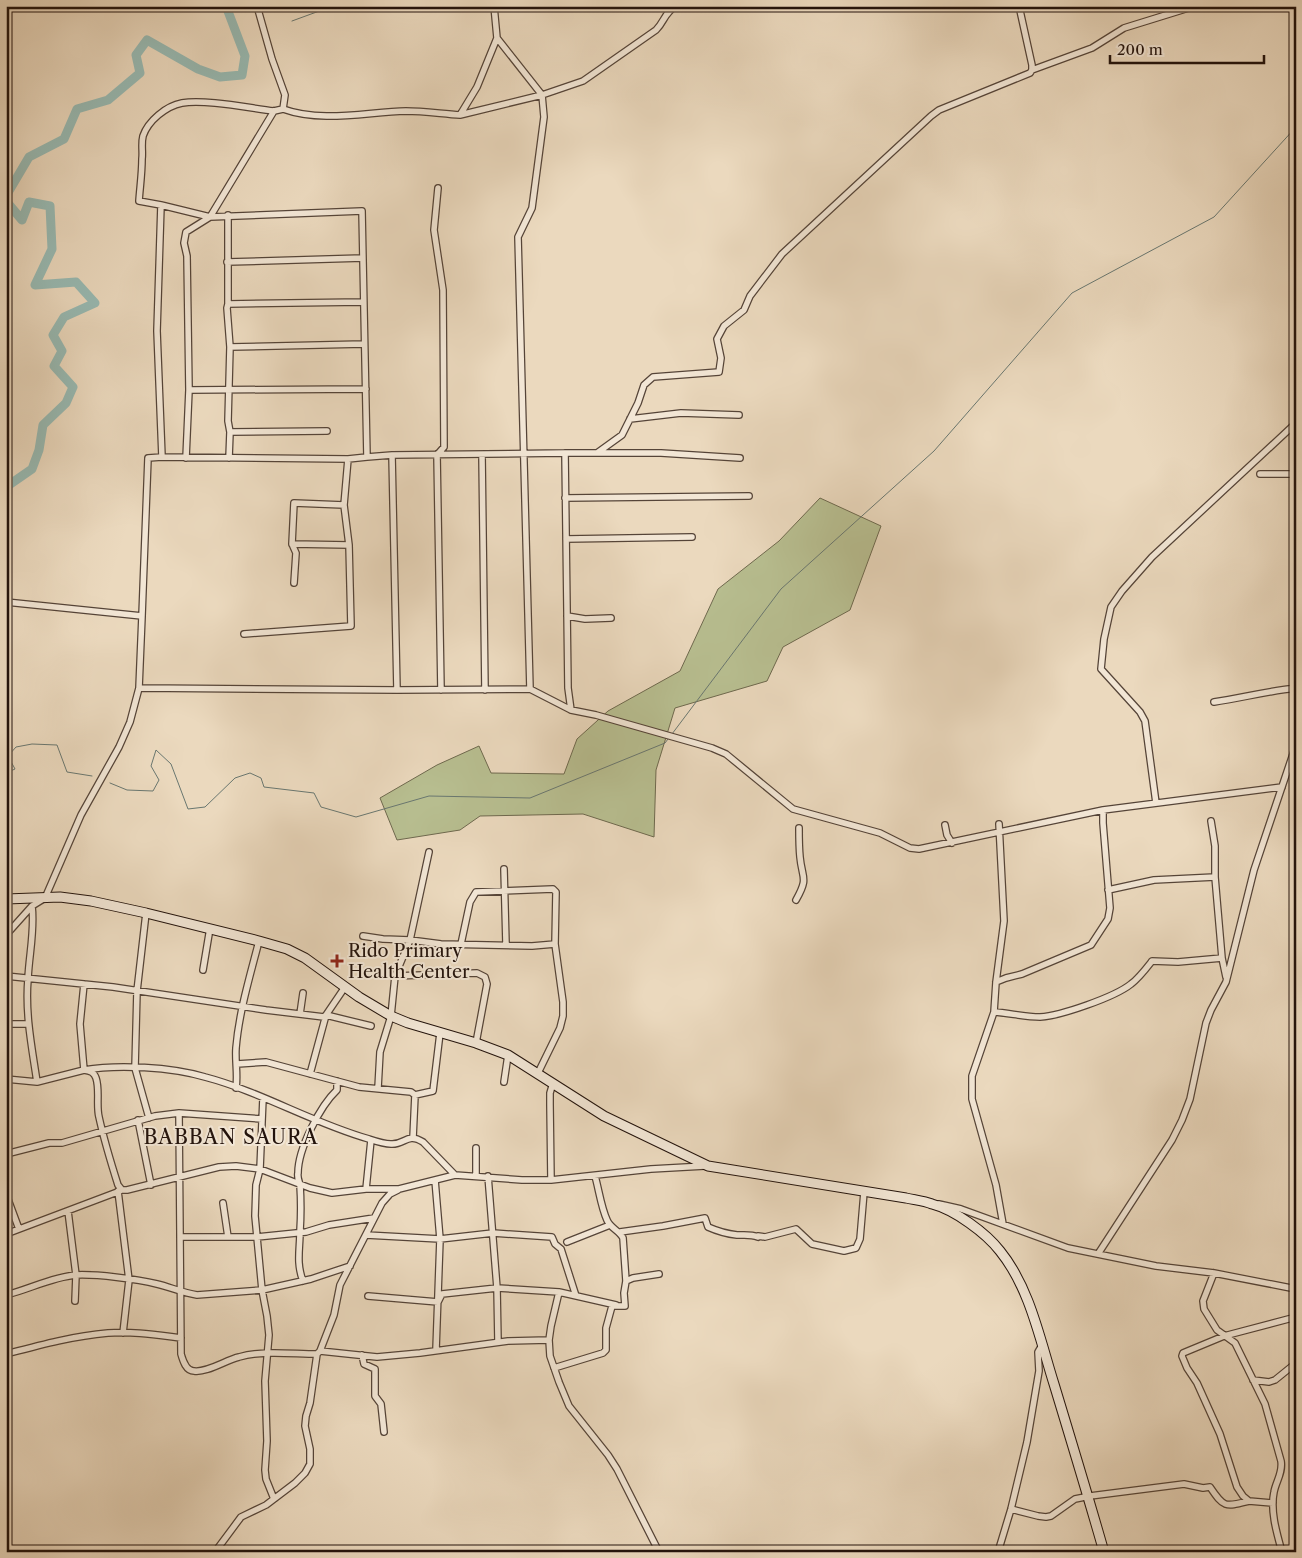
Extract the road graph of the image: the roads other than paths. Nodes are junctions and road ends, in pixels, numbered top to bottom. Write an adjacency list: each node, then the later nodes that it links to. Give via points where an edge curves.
1 (257, 6): 9 (street, via 285,95)
2 (494, 6): 6 (street)
3 (676, 6): 8 (street, via 667,12 656,30 583,81)
4 (1019, 6): 7 (street)
5 (1195, 6): 7 (street, via 1124,28 1092,48)
6 (497, 38): 8 (street); 11 (street, via 477,87)
7 (1032, 70): 26 (street, via 931,116 782,254 750,296 744,310 724,326 717,339 721,358 719,372 654,377 644,385)
8 (542, 95): 11 (street); 30 (street, via 544,117 532,208 518,237)
9 (283, 109): 10 (street); 11 (street, via 315,116 408,111)
10 (274, 112): 13 (street, via 183,103 169,107 154,118 142,139 139,201); 15 (street)
11 (460, 115)
12 (438, 188): 34 (street, via 434,230 443,290 444,447)
13 (161, 205): 15 (street); 37 (street, via 157,331)
14 (228, 215): 15 (street); 16 (street, via 362,210); 17 (street)
15 (210, 217): 23 (street, via 186,232 184,243 187,256)
16 (363, 258): 17 (street); 18 (street)
17 (227, 262): 19 (street)
18 (363, 302): 19 (street); 20 (street)
19 (228, 304): 21 (street)
20 (364, 344): 21 (street); 22 (street)
21 (230, 347): 24 (street)
22 (366, 389): 24 (street); 36 (street)
23 (189, 390): 24 (street); 38 (street)
24 (228, 390): 29 (street)
25 (739, 415): 26 (street, via 681,413)
26 (630, 419): 32 (street, via 622,435)
27 (1296, 423): 67 (street, via 1152,557 1111,608 1101,669 1145,721)
28 (328, 431): 29 (street)
29 (230, 432): 39 (street)
30 (525, 453): 31 (street); 35 (street); 59 (street)
31 (565, 453): 32 (street); 45 (street)
32 (597, 453): 40 (street)
33 (392, 455): 34 (street); 36 (street); 60 (street)
34 (437, 455): 35 (street); 61 (street)
35 (482, 455): 62 (street)
36 (367, 456): 41 (street)
37 (162, 457): 38 (street); 53 (street, via 148,458)
38 (186, 458): 39 (street)
39 (229, 458): 41 (street)
40 (740, 458)
41 (348, 459): 46 (street)
42 (1260, 474): 43 (street)
43 (1296, 474)
44 (748, 496): 45 (street)
45 (565, 498): 48 (street)
46 (344, 505): 49 (street, via 294,503); 50 (street)
47 (692, 537): 48 (street)
48 (566, 539): 54 (street)
49 (292, 544): 50 (street); 51 (street, via 296,553)
50 (349, 545): 56 (street, via 351,626)
51 (294, 583)
52 (6, 602): 53 (street)
53 (142, 616): 57 (street)
54 (567, 616): 55 (street); 64 (street)
55 (611, 618)
56 (244, 634)
57 (139, 688): 60 (street); 81 (street, via 119,747 82,816)
58 (1296, 688): 63 (street)
59 (530, 689): 62 (street); 64 (street)
60 (397, 690): 61 (street)
61 (441, 690): 62 (street)
62 (485, 690)
63 (1214, 702)
64 (571, 710): 74 (street, via 726,754 792,809 880,833 910,848 925,849)
65 (1296, 745): 66 (street)
66 (1282, 787): 67 (street); 99 (street, via 1254,870)
67 (1156, 802): 68 (street)
68 (1103, 810): 73 (street); 79 (street)
69 (1211, 821): 77 (street)
70 (999, 824): 73 (street)
71 (945, 825): 74 (street)
72 (799, 828): 82 (street, via 804,887)
73 (999, 833): 74 (street); 98 (street, via 1004,921)
74 (952, 843)
75 (429, 852): 88 (street)
76 (504, 869): 78 (street)
77 (1215, 877): 79 (street, via 1154,880); 93 (street)
78 (504, 890): 90 (street, via 476,892 470,902); 91 (street); 92 (street, via 553,889 556,892)
79 (1108, 890): 98 (street, via 1108,918 1091,945)
80 (6, 897): 81 (main road, via 24,894)
81 (45, 898): 83 (street); 84 (main road, via 91,901)
82 (796, 900)
83 (32, 906): 86 (street); 97 (street)
84 (146, 912): 85 (main road); 102 (street)
85 (210, 928): 89 (main road); 94 (street)
86 (6, 935)
87 (363, 936): 88 (street)
88 (410, 940): 90 (street); 96 (street)
89 (259, 941): 101 (main road, via 305,958); 104 (street)
90 (461, 944): 91 (street)
91 (506, 944): 92 (street)
92 (555, 944): 118 (street, via 563,1016)
93 (1222, 958): 99 (street); 105 (street, via 1152,961 1130,986 1058,1014 1039,1017)
94 (203, 970)
95 (6, 976): 97 (street)
96 (395, 976): 108 (street); 113 (street, via 477,973 485,977)
97 (28, 979): 100 (street); 110 (street)
98 (996, 982): 105 (street)
99 (1226, 982): 172 (street, via 1206,1023 1190,1099 1182,1120)
100 (84, 984): 102 (street); 117 (street, via 80,1024)
101 (345, 987): 107 (street); 108 (main road)
102 (137, 990): 104 (street); 116 (street)
103 (303, 993): 106 (street)
104 (244, 1006): 106 (street); 115 (street, via 236,1047)
105 (994, 1012): 159 (street, via 972,1076 972,1099 996,1185)
106 (300, 1014): 107 (street)
107 (326, 1015): 111 (street); 119 (street)
108 (391, 1016): 112 (main road); 126 (street, via 380,1052)
109 (6, 1024): 110 (street)
110 (28, 1024): 122 (street)
111 (370, 1026)
112 (440, 1033): 113 (main road); 127 (street, via 433,1091)
113 (476, 1043): 114 (main road)
114 (508, 1055): 118 (main road); 123 (street)
115 (237, 1064): 119 (street, via 266,1062); 125 (street)
116 (135, 1068): 117 (street); 125 (street, via 205,1076); 130 (street)
117 (84, 1070): 122 (street); 134 (street, via 95,1075)
118 (538, 1073): 124 (main road)
119 (310, 1074): 121 (street)
120 (6, 1079): 122 (street)
121 (337, 1081): 126 (street); 133 (street, via 337,1090)
122 (37, 1082)
123 (504, 1082)
124 (553, 1083): 139 (main road, via 604,1116); 147 (street, via 550,1093)
125 (236, 1088): 128 (street)
126 (378, 1088): 127 (street)
127 (415, 1095): 135 (street)
128 (263, 1098): 132 (street); 133 (street)
129 (179, 1113): 130 (street); 132 (street); 145 (street)
130 (148, 1118): 131 (street)
131 (138, 1120): 134 (street); 148 (street)
132 (262, 1120): 140 (street)
133 (315, 1121): 136 (street); 149 (street, via 303,1149 298,1173)
134 (102, 1131): 138 (street); 151 (street)
135 (413, 1138): 136 (street, via 391,1144); 141 (street, via 423,1142)
136 (370, 1140): 150 (street)
137 (476, 1148): 142 (street)
138 (6, 1154)
139 (708, 1166): 144 (street); 153 (main road)
140 (260, 1169): 145 (street, via 219,1167); 149 (street); 169 (street, via 256,1193)
141 (455, 1175): 142 (street); 146 (street)
142 (476, 1176): 143 (street)
143 (488, 1176): 147 (street); 164 (street)
144 (595, 1176): 147 (street); 160 (street)
145 (180, 1177): 148 (street); 167 (street)
146 (435, 1180): 152 (street); 170 (street)
147 (551, 1180)
148 (151, 1184): 151 (street)
149 (300, 1184): 150 (street, via 332,1193); 163 (street)
150 (366, 1189): 152 (street)
151 (120, 1190): 157 (street); 177 (street)
152 (389, 1192): 158 (street)
153 (864, 1192): 156 (main road); 162 (street, via 860,1239 856,1248 844,1251 812,1244 796,1229 765,1237 735,1235 708,1227 705,1218)
154 (6, 1194): 161 (street)
155 (223, 1203): 168 (street)
156 (934, 1204): 159 (street, via 961,1209); 197 (main road, via 973,1226 1000,1251 1024,1292)
157 (68, 1211): 161 (street); 176 (street)
158 (374, 1218): 163 (street); 166 (street)
159 (1003, 1224): 172 (street, via 1068,1248)
160 (610, 1225): 162 (street); 171 (street)
161 (19, 1228): 165 (street)
162 (620, 1232): 179 (street)
163 (300, 1233): 169 (street); 178 (street, via 298,1258)
164 (493, 1233): 170 (street); 180 (street); 187 (street, via 552,1237 554,1244 561,1249)
165 (6, 1234)
166 (366, 1235): 170 (street); 173 (street)
167 (180, 1237): 168 (street); 183 (street)
168 (228, 1237): 169 (street)
169 (257, 1237): 182 (street)
170 (440, 1239): 189 (street)
171 (566, 1242)
172 (1098, 1254): 174 (street)
173 (350, 1266): 178 (street); 199 (street, via 338,1291 334,1315)
174 (1214, 1273): 181 (street); 193 (street, via 1203,1301 1204,1308)
175 (659, 1274): 179 (street)
176 (76, 1275): 177 (street); 185 (street); 188 (street)
177 (129, 1280): 183 (street); 192 (street)
178 (302, 1281): 182 (street)
179 (626, 1281): 190 (street)
180 (497, 1288): 184 (street); 189 (street, via 442,1294); 196 (street)
181 (1296, 1288)
182 (262, 1290): 183 (street, via 197,1295); 201 (street, via 269,1335)
183 (181, 1291): 194 (street)
184 (559, 1292): 187 (street); 195 (street, via 550,1326)
185 (6, 1294)
186 (368, 1296): 189 (street)
187 (576, 1296): 190 (street)
188 (75, 1301)
189 (438, 1302): 198 (street)
190 (625, 1306): 204 (street, via 612,1306 604,1353)
191 (1296, 1317): 193 (street)
192 (123, 1334): 194 (street); 200 (street, via 57,1340)
193 (1224, 1336): 205 (street, via 1235,1343); 209 (street, via 1183,1353 1182,1359 1197,1383 1220,1434 1237,1487)
194 (181, 1338): 201 (street, via 184,1363 194,1372 239,1357)
195 (550, 1340): 196 (street); 204 (street)
196 (498, 1342): 198 (street)
197 (1042, 1345): 207 (main road); 211 (street, via 1038,1352 1039,1371 1027,1442)
198 (436, 1350): 202 (street, via 377,1357)
199 (319, 1353): 201 (street); 202 (street); 208 (street, via 305,1426 310,1464 305,1473)
200 (6, 1354)
201 (267, 1354): 208 (street, via 265,1470)
202 (362, 1355): 206 (street, via 364,1364 375,1369 375,1396 381,1404)
203 (1296, 1363): 205 (street, via 1275,1380)
204 (554, 1368): 213 (street, via 569,1406 617,1468)
205 (1253, 1380): 210 (street, via 1265,1404 1281,1461)
206 (384, 1432)
207 (1088, 1497): 209 (street, via 1184,1484 1210,1487 1224,1505); 211 (street, via 1075,1499 1046,1517); 215 (main road)
208 (274, 1499): 212 (street, via 241,1517)
209 (1249, 1501): 210 (street)
210 (1273, 1503): 216 (street)
211 (1011, 1509): 214 (street)
212 (215, 1552)
213 (660, 1552)
214 (998, 1552)
215 (1104, 1552)
216 (1282, 1552)

